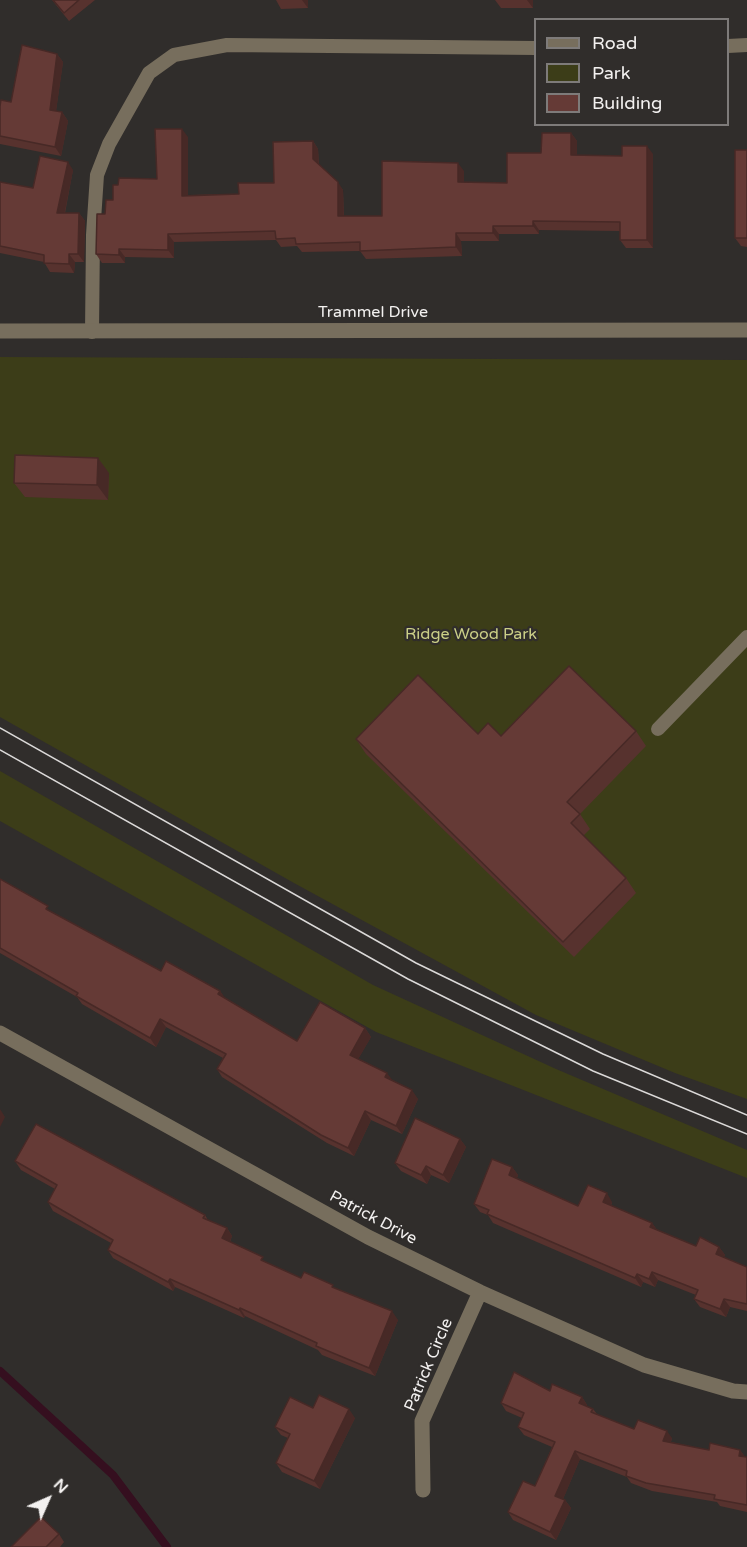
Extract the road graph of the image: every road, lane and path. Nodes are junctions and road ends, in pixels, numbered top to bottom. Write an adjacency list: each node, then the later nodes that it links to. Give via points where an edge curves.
1 (747, 45): 2 (lane)
2 (729, 46)
3 (534, 48): 6 (lane, via 227,45 174,55 149,73 109,144 97,176)
4 (747, 330): 6 (street, Trammel Drive)
5 (0, 331): 6 (street, Trammel Drive)
6 (92, 332)
7 (747, 637): 8 (lane)
8 (658, 729)
9 (0, 1033): 10 (street, Patrick Drive, via 368,1237)
10 (480, 1292): 11 (street, Patrick Drive, via 645,1365); 12 (street, Patrick Circle, via 422,1421)
11 (747, 1392)
12 (423, 1490)

